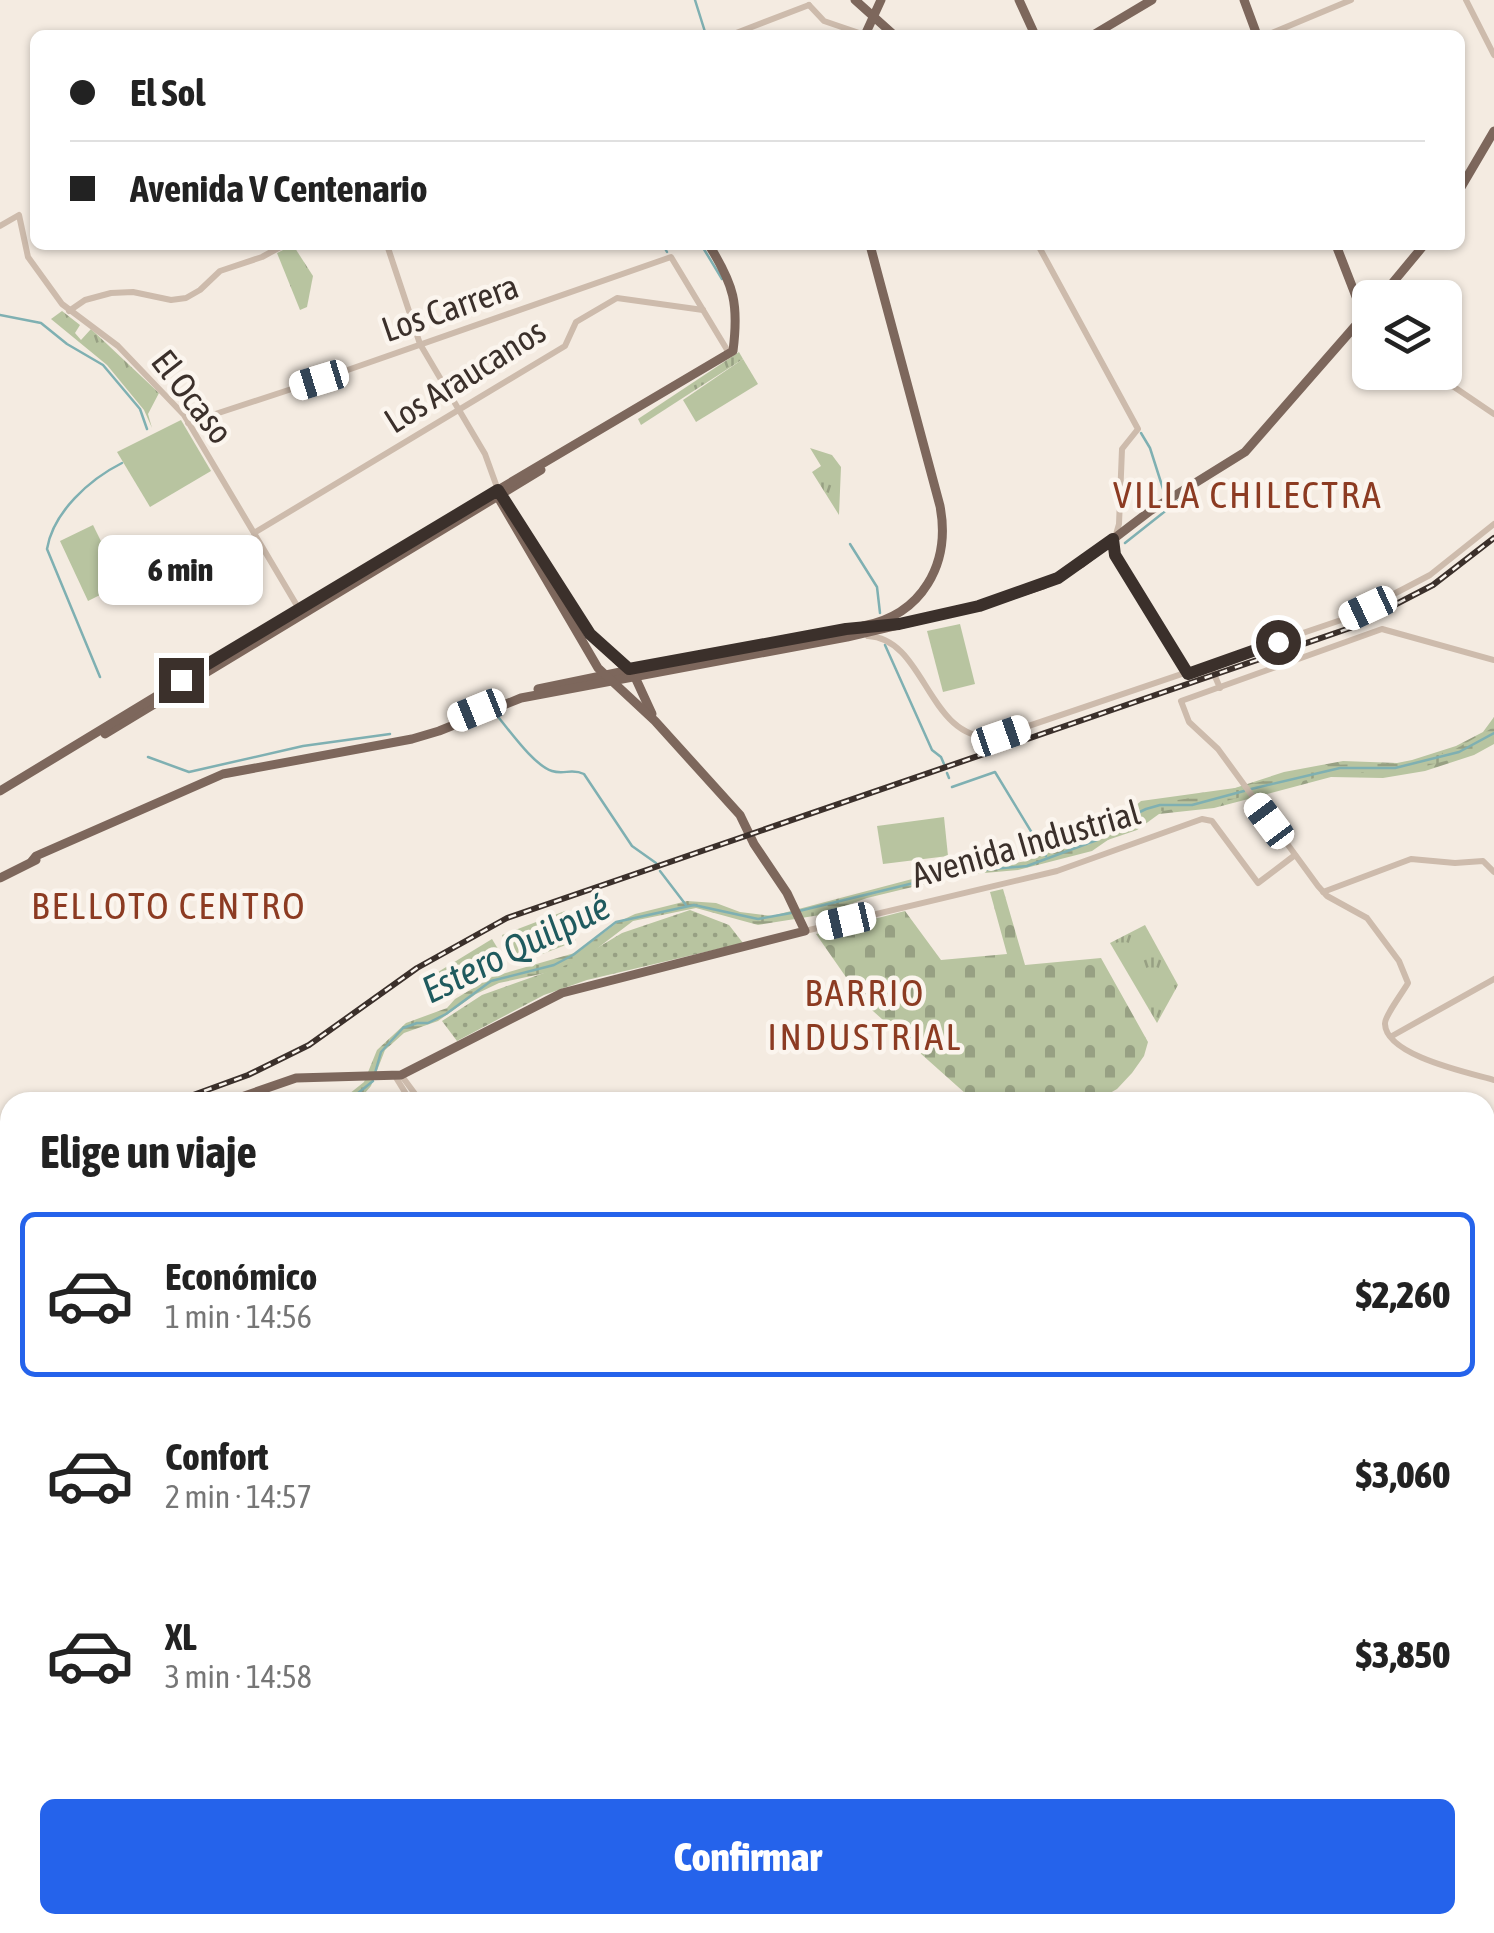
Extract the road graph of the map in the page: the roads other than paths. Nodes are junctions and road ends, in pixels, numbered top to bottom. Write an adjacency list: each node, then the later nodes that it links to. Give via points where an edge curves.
1 (878, 0): 7 (main road); 9 (main road)
2 (1019, 0): 15 (main road)
3 (1152, 0): 16 (main road)
4 (1244, 0): 17 (main road)
5 (1350, 0): 18 (street)
6 (1466, 0): 19 (street)
7 (854, 1): 9 (main road)
8 (809, 2): 10 (street); 11 (street, via 824,20)
9 (873, 19): 12 (main road); 13 (main road); 14 (main road)
10 (743, 30)
11 (851, 30)
12 (868, 30)
13 (882, 30)
14 (887, 30)
15 (1033, 30)
16 (1101, 30)
17 (1254, 30)
18 (1279, 30)
19 (1494, 55)
20 (1494, 132): 21 (main road)
21 (1465, 181)
22 (0, 226): 33 (street, El Ocaso, via 19,216 31,261)
23 (275, 250): 33 (street, via 220,271 186,298 111,293)
24 (389, 250): 35 (street)
25 (712, 250): 36 (main road, via 734,290)
26 (871, 250): 45 (main road, via 944,525)
27 (1041, 250): 44 (street, via 1138,428 1122,449)
28 (1338, 250): 31 (main road)
29 (1420, 250): 30 (main road)
30 (1395, 280)
31 (1352, 286)
32 (704, 310): 35 (street, Los Carrera, via 671,256); 36 (street); 38 (street, Los Araucanos, via 614,299 576,322 564,346)
33 (69, 311): 40 (street, El Ocaso, via 118,346)
34 (1352, 330): 44 (main road, via 1245,452)
35 (420, 344): 38 (street); 40 (street, Los Carrera)
36 (727, 354): 41 (main road)
37 (1459, 390): 39 (street)
38 (460, 410): 41 (street, via 486,454); 43 (street, Los Araucanos)
39 (1494, 414)
40 (188, 423): 43 (street, El Ocaso)
41 (499, 494): 46 (main road); 46 (main road); 47 (main road)
42 (1494, 524): 53 (street, via 1444,566 1387,599)
43 (254, 534): 47 (street, El Ocaso)
44 (1113, 539): 48 (main road, via 1030,590); 55 (street, via 1115,555)
45 (931, 582): 48 (main road); 50 (main road, via 894,616)
46 (556, 587): 49 (main road); 51 (main road)
47 (301, 612): 62 (main road)
48 (903, 623): 50 (main road)
49 (577, 633): 51 (main road); 56 (main road)
50 (846, 633): 54 (main road); 55 (street, via 891,644 952,722 980,737 1001,736)
51 (598, 643): 54 (main road)
52 (1494, 660): 57 (street, via 1382,629)
53 (1211, 666): 55 (street); 57 (street)
54 (632, 673): 56 (main road); 60 (main road)
55 (1188, 674)
56 (607, 678): 58 (main road); 59 (main road); 60 (main road)
57 (1220, 688): 63 (street, via 1181,701 1188,722 1218,749)
58 (500, 700): 59 (main road); 61 (main road)
59 (490, 710): 61 (main road)
60 (656, 721): 67 (main road, via 740,815)
61 (395, 741): 65 (main road, via 222,774)
62 (0, 794)
63 (1295, 855): 66 (street); 67 (street, Avenida Industrial, via 1258,883 1206,819 1058,871)
64 (1494, 872): 66 (street, via 1483,861 1417,858)
65 (0, 878)
66 (1323, 892): 69 (street, via 1366,918 1406,972 1408,983 1385,1022)
67 (804, 926): 70 (main road, Avenida Industrial, via 562,993)
68 (1494, 978): 69 (street)
69 (1392, 1036): 71 (street, via 1418,1058)
70 (398, 1078): 72 (main road, via 296,1078); 73 (street); 74 (street)
71 (1494, 1080)
72 (256, 1092)
73 (406, 1092)
74 (411, 1092)

